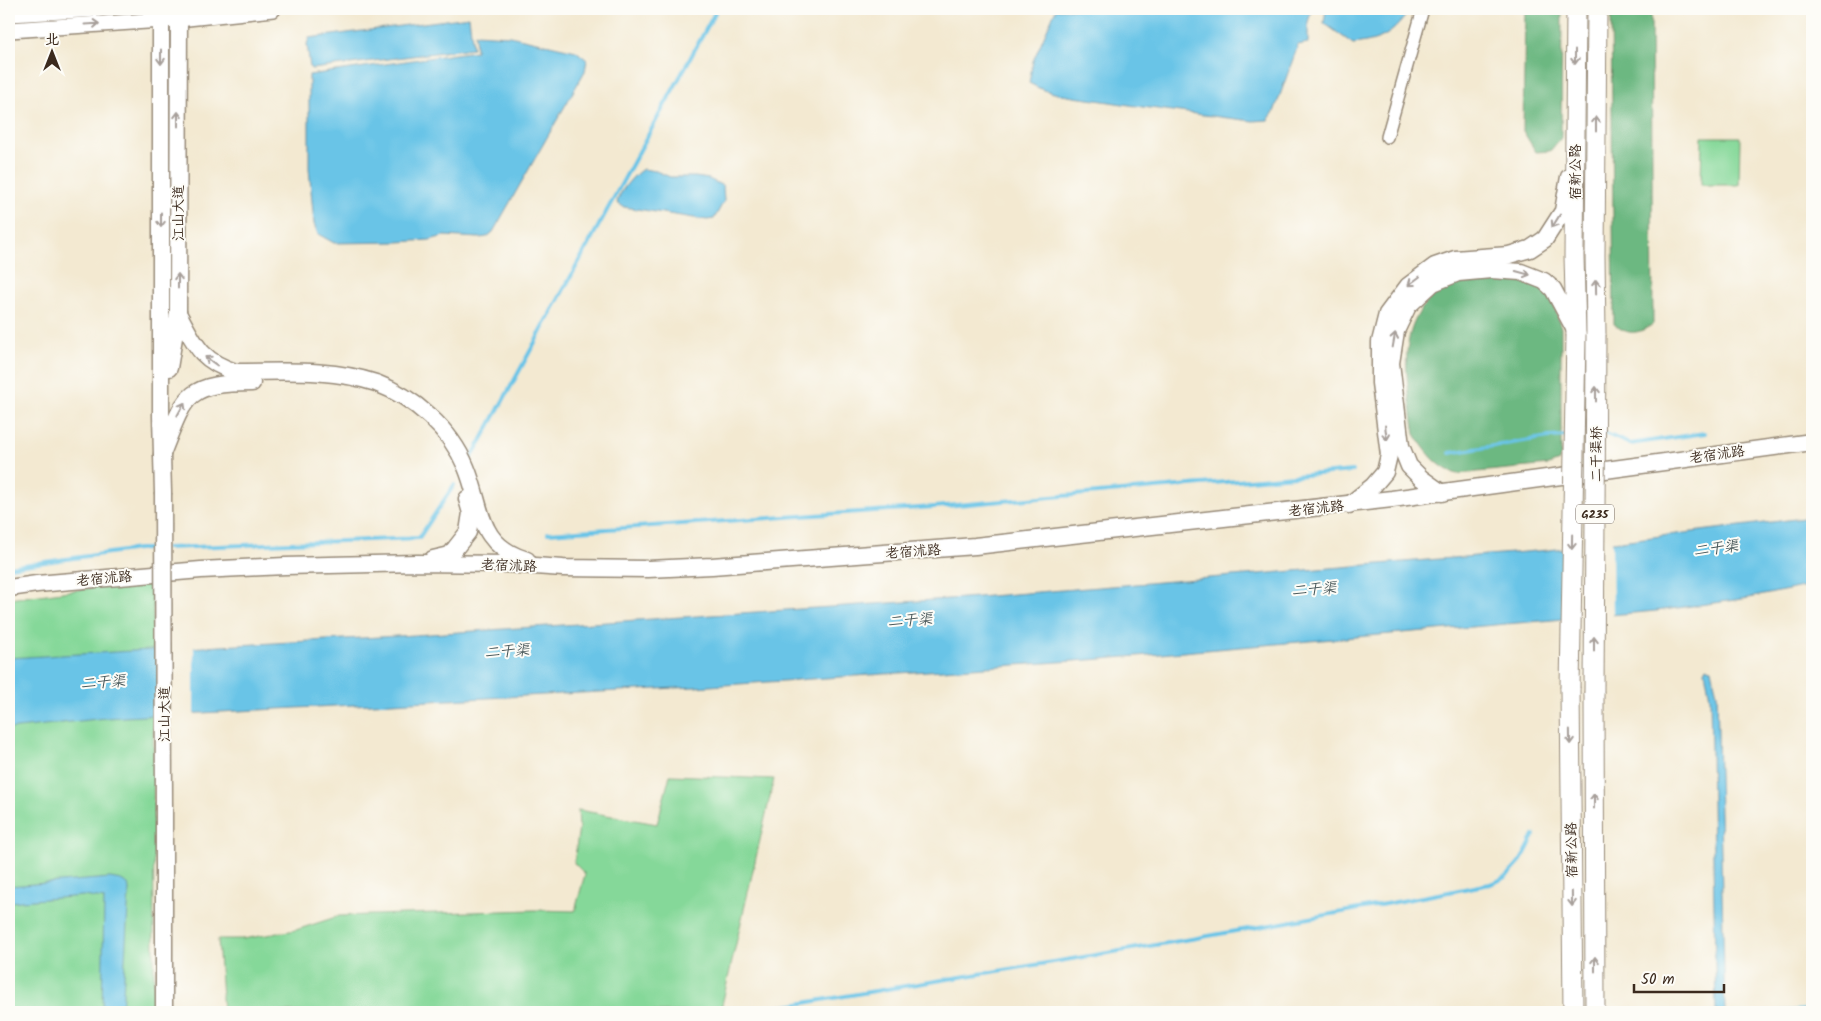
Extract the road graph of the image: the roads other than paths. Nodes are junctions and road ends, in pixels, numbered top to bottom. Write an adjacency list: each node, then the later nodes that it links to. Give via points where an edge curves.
1 (98, 9): 6 (street)
2 (273, 9): 8 (street)
3 (1422, 9): 10 (street)
4 (1576, 9): 11 (highway, 宿新公路 / G235, one-way to 11)
5 (1597, 9): 14 (highway, 宿新公路 / G235, one-way to 5)
6 (9, 14)
7 (161, 14): 8 (street); 9 (street, one-way to 7); 15 (main road, 江山大道, one-way to 15)
8 (179, 14): 12 (main road, 江山大道, one-way to 8)
9 (9, 30)
10 (1387, 137)
11 (1575, 140): 13 (highway, 宿新公路 / G235); 19 (main road, one-way to 19, via 1563,211 1545,239 1530,249 1509,255 1455,259 1435,266 1408,286 1387,314 1380,342 1380,383 1389,456 1385,472)
12 (178, 313): 15 (main road, 江山大道); 23 (main road, one-way to 12, via 511,556 500,548 488,533 466,467 454,444 410,400 377,384 331,372 236,372 222,368 208,360 195,345)
13 (1576, 333): 18 (main road, one-way to 13, via 1409,466 1401,446 1391,362 1396,331 1408,306 1433,283 1458,273 1521,272 1544,281 1553,289); 25 (highway, 二干渠桥 / G235, one-way to 25, bridge)
14 (1596, 335): 26 (highway, 二干渠桥 / G235, one-way to 14, bridge)
15 (161, 416): 17 (main road, 江山大道)
16 (1812, 442): 18 (main road, 老宿沭路)
17 (162, 454): 20 (main road, one-way to 20, via 178,412 186,399 200,389 233,383 335,383 380,396 426,426 446,448 458,470); 27 (main road, 江山大道, bridge)
18 (1442, 493): 19 (main road, 老宿沭路)
19 (1349, 505): 23 (main road, 老宿沭路, via 975,546 712,566)
20 (470, 514): 21 (main road, via 468,532 450,555); 22 (main road, via 486,544)
21 (417, 562): 22 (main road, 老宿沭路); 24 (main road, 老宿沭路, via 201,570)
22 (506, 564): 23 (main road, 老宿沭路)
23 (563, 568)
24 (9, 588)
25 (1570, 688): 28 (highway, 宿新公路 / G235, one-way to 28)
26 (1594, 693): 29 (highway, 宿新公路 / G235, one-way to 26)
27 (164, 1012)
28 (1573, 1012)
29 (1595, 1012)

